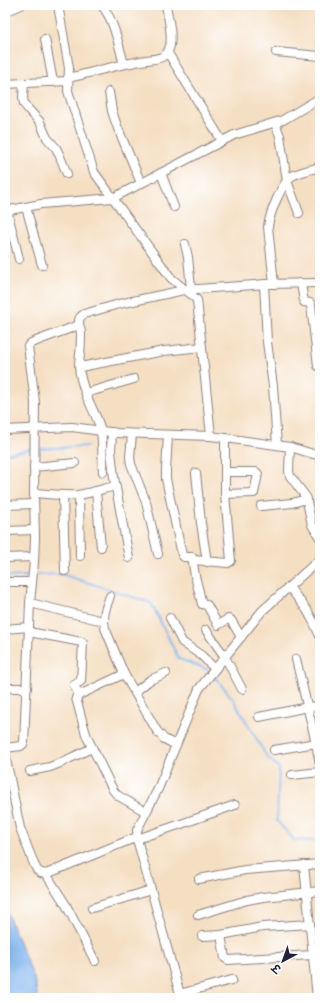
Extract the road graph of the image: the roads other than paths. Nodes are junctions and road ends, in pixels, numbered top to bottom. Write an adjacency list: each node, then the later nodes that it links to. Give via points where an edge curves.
1 (22, 5): 5 (street)
2 (58, 5): 11 (street, via 69,68)
3 (101, 5): 10 (street, via 111,20)
4 (166, 5): 8 (street, via 171,41)
5 (5, 12)
6 (45, 39): 12 (street)
7 (276, 52): 9 (street)
8 (168, 53): 10 (street, via 161,57); 18 (street)
9 (320, 56)
10 (124, 64): 11 (street)
11 (68, 80): 12 (street); 24 (street, via 68,91 94,172)
12 (53, 82): 14 (street)
13 (5, 84): 14 (street)
14 (24, 84): 21 (street, via 24,104 40,122 47,138 56,148)
15 (109, 92): 23 (street, via 117,126)
16 (320, 98): 17 (street)
17 (275, 123): 18 (street); 22 (street, via 281,140)
18 (222, 141): 20 (street)
19 (320, 167): 22 (street, via 294,174)
20 (161, 173): 23 (street); 27 (street)
21 (67, 174)
22 (287, 181): 29 (street); 36 (street, via 271,211 269,221)
23 (141, 183): 24 (street)
24 (113, 198): 26 (street); 37 (street, via 171,278)
25 (5, 202): 28 (street)
26 (26, 207): 28 (street); 32 (street)
27 (174, 207)
28 (6, 211): 31 (street)
29 (299, 213)
30 (185, 244): 37 (street, via 188,257)
31 (19, 258)
32 (42, 265)
33 (301, 283): 34 (street); 36 (street); 40 (street, via 304,302 311,305)
34 (320, 283)
35 (264, 284): 36 (street); 37 (street); 52 (street)
36 (274, 284)
37 (187, 289): 38 (street, via 84,314 79,317); 39 (street, via 197,300)
38 (80, 325): 41 (street); 44 (street, via 28,346 35,402)
39 (202, 347): 41 (street, via 164,351); 50 (street)
40 (318, 366)
41 (80, 367): 43 (street)
42 (134, 379): 43 (street)
43 (86, 393): 46 (street)
44 (35, 429): 45 (street); 46 (street, via 72,427); 56 (street)
45 (5, 430)
46 (101, 431): 47 (street); 57 (street)
47 (112, 432): 48 (street); 60 (street, via 111,451)
48 (132, 434): 49 (street); 74 (street, via 131,464 146,502)
49 (168, 435): 50 (street); 80 (street, via 166,479 182,555 192,557)
50 (211, 436): 51 (street)
51 (225, 438): 52 (street); 58 (street)
52 (277, 445): 53 (street)
53 (290, 447): 54 (street); 66 (street, via 290,476)
54 (320, 456)
55 (75, 463): 56 (street)
56 (34, 467): 62 (street)
57 (102, 472)
58 (226, 472): 63 (street); 63 (street, via 258,474 254,493)
59 (196, 473): 81 (street)
60 (115, 486): 61 (street); 78 (street)
61 (96, 491): 65 (street); 73 (street)
62 (34, 493): 64 (street); 68 (street)
63 (225, 494): 81 (street, via 231,561)
64 (63, 495): 65 (street); 82 (street)
65 (79, 495): 75 (street)
66 (307, 499): 69 (street); 72 (street, via 312,525)
67 (5, 504): 68 (street)
68 (34, 504): 70 (street)
69 (262, 506)
70 (34, 530): 71 (street); 76 (street)
71 (5, 531)
72 (320, 538)
73 (101, 546)
74 (158, 554)
75 (80, 556)
76 (34, 557): 77 (street); 84 (street)
77 (5, 558)
78 (129, 558)
79 (320, 559): 85 (street)
80 (193, 560): 81 (street); 94 (street, via 203,604 207,605 217,624 231,620)
81 (207, 562)
82 (65, 571)
83 (5, 582): 84 (street)
84 (32, 582): 87 (street)
85 (289, 587): 93 (street, via 307,610); 94 (street, via 262,611)
86 (110, 596): 89 (street)
87 (30, 603): 89 (street); 91 (street)
88 (170, 618): 97 (street, via 182,642 202,656)
89 (103, 621): 99 (street)
90 (5, 629): 91 (street)
91 (29, 630): 101 (street); 104 (street, via 83,643 81,681 74,685)
92 (206, 630): 95 (street)
93 (320, 636)
94 (241, 637): 95 (street)
95 (225, 657): 97 (street); 102 (street)
96 (296, 659): 106 (street)
97 (214, 670): 109 (street, via 198,689)
98 (166, 673): 103 (street, via 150,680)
99 (124, 674): 103 (street); 104 (street)
100 (5, 688): 101 (street)
101 (27, 688): 110 (street, via 24,743 21,746)
102 (242, 689)
103 (135, 692): 109 (street, via 160,735)
104 (79, 695): 111 (street, via 76,698)
105 (320, 706): 106 (street)
106 (308, 707): 107 (street); 108 (street)
107 (259, 717)
108 (316, 743): 112 (street); 114 (street)
109 (176, 745): 119 (street)
110 (5, 748)
111 (92, 748): 115 (street, via 50,767); 119 (street, via 115,793)
112 (274, 750)
113 (5, 754): 123 (street, via 20,828 34,864 41,873)
114 (320, 764)
115 (30, 771)
116 (320, 772): 117 (street)
117 (292, 775)
118 (235, 805): 120 (street)
119 (146, 812): 120 (street, via 137,830)
120 (137, 838): 123 (street); 125 (street)
121 (320, 864): 122 (street)
122 (304, 865): 124 (street, via 244,870); 127 (street)
123 (46, 874): 134 (street, via 66,905)
124 (199, 879)
125 (151, 890): 128 (street); 136 (street)
126 (320, 891): 127 (street)
127 (307, 892): 129 (street, via 247,900); 130 (street)
128 (92, 908)
129 (198, 915)
130 (310, 924): 131 (street, via 264,927); 133 (street)
131 (221, 935): 132 (street); 133 (street, via 225,958 228,960)
132 (202, 936)
133 (313, 955): 137 (street)
134 (95, 961)
135 (232, 980): 136 (street)
136 (180, 996)
137 (316, 998)

